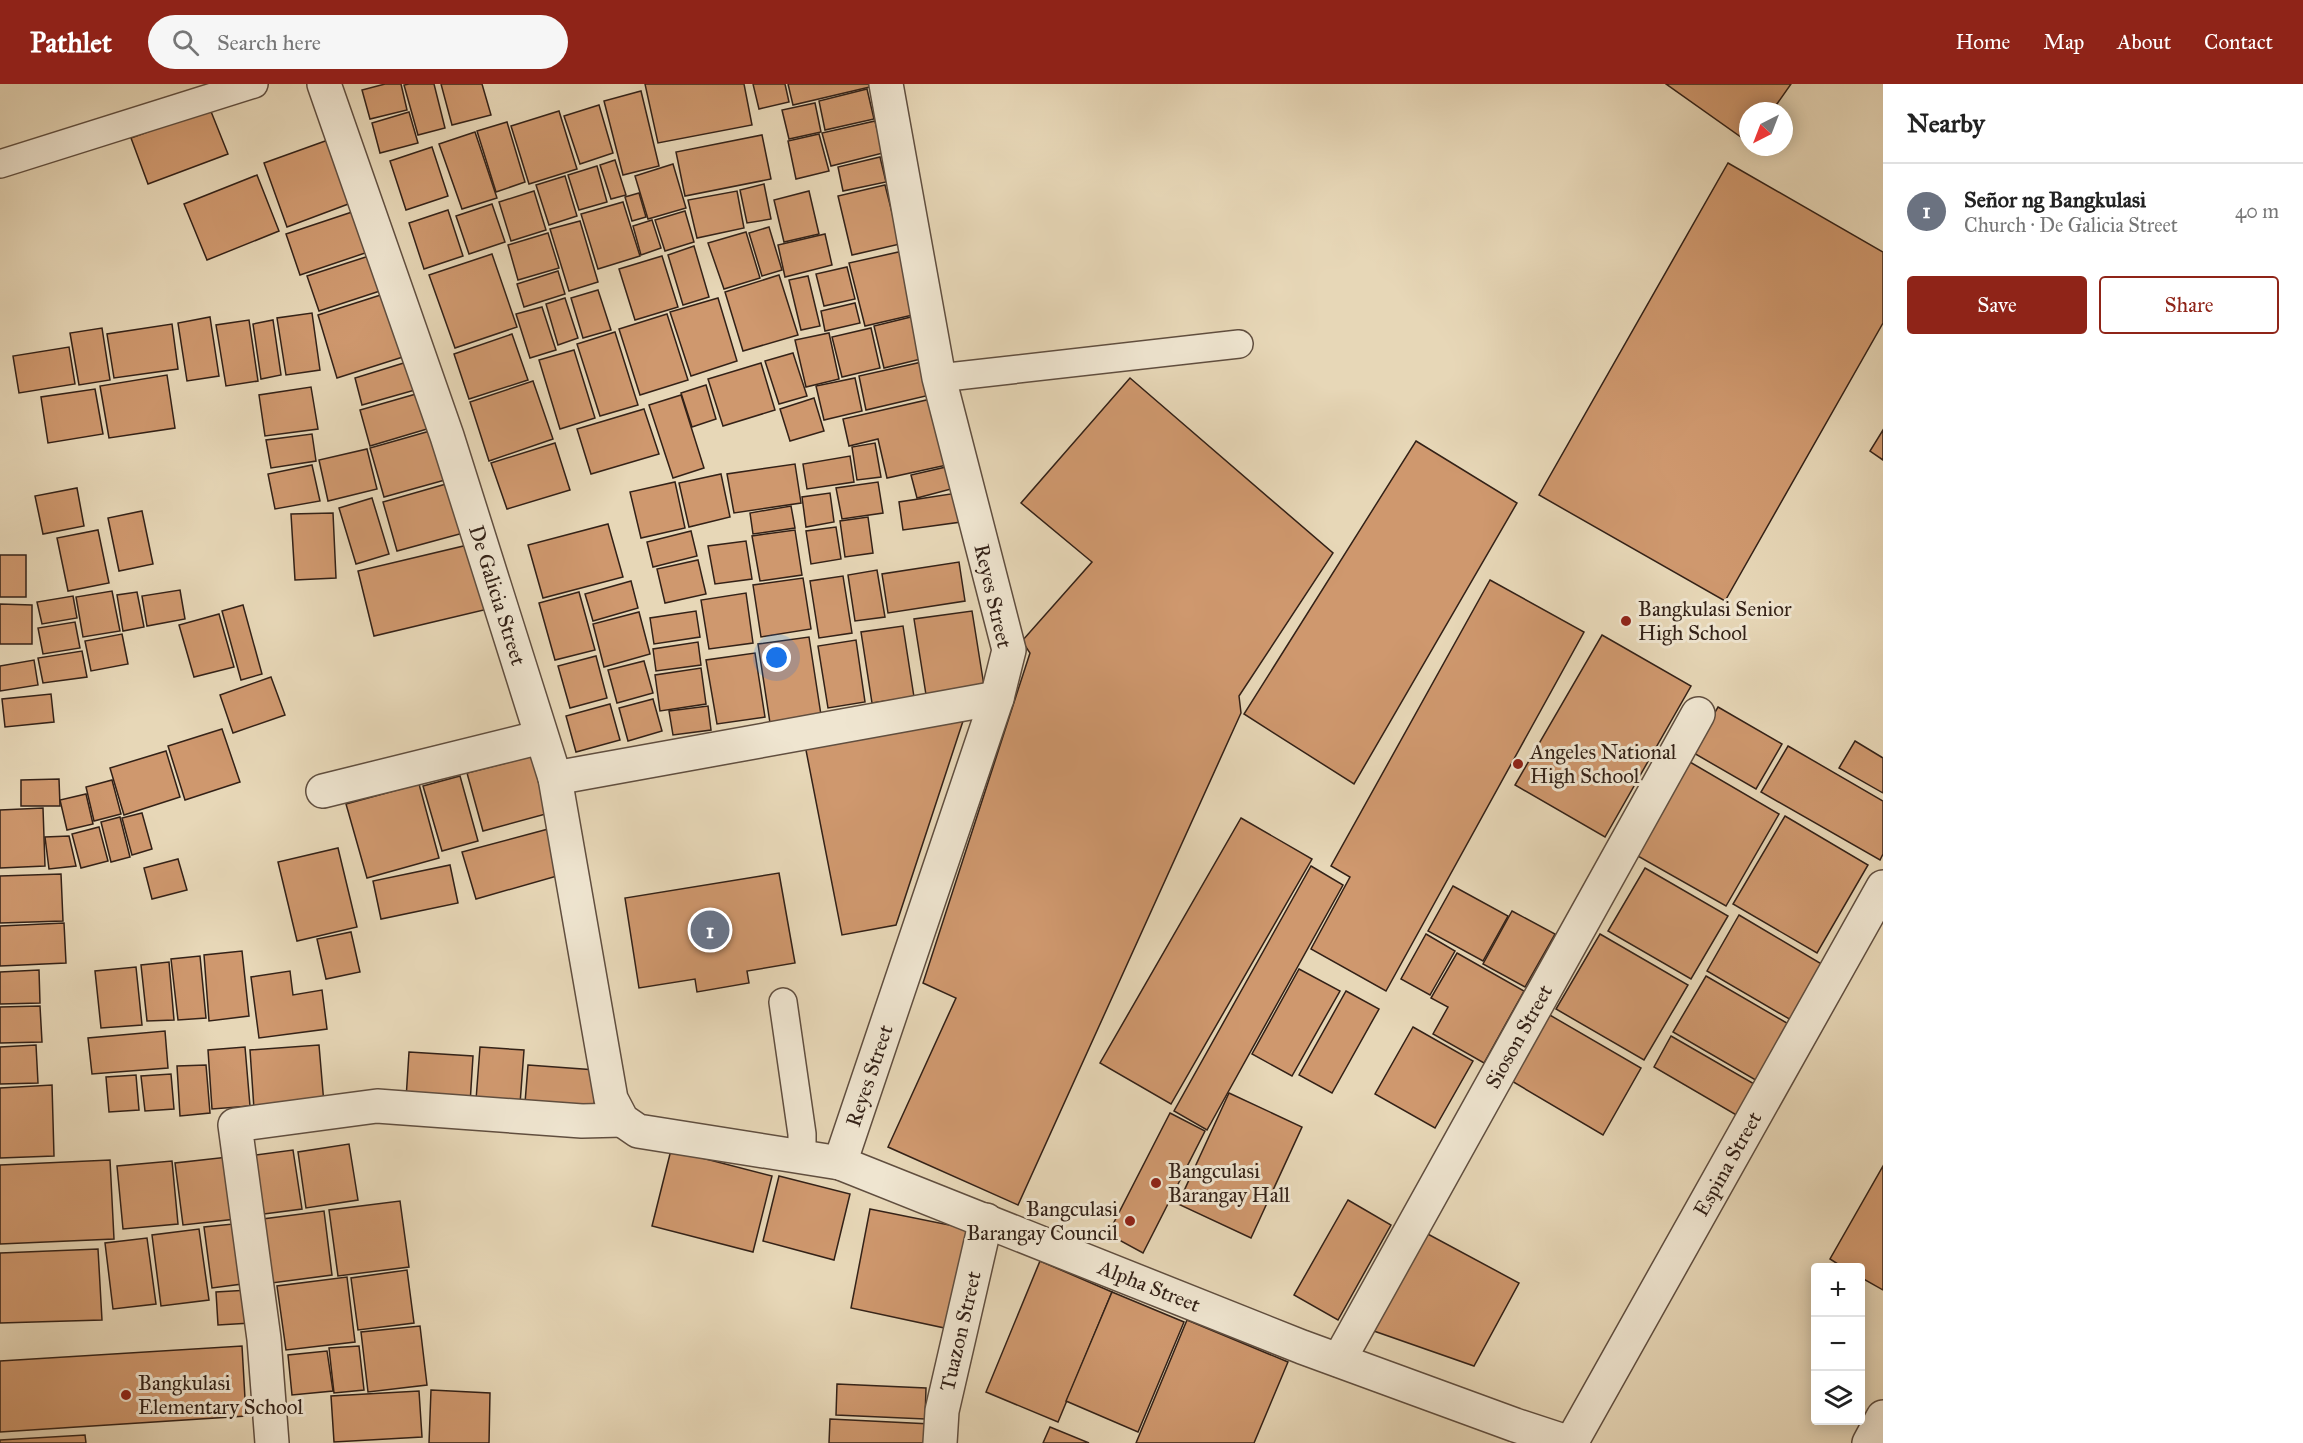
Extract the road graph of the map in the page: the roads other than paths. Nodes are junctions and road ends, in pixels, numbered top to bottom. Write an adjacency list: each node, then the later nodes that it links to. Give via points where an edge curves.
1 (254, 84): 4 (lane)
2 (324, 84): 9 (street, De Galicia Street, via 447,436)
3 (886, 84): 6 (street, Reyes Street)
4 (0, 164)
5 (1239, 344): 6 (lane)
6 (939, 378): 7 (street, Reyes Street, via 1009,650)
7 (997, 698): 10 (street); 16 (street, Reyes Street)
8 (1698, 714): 18 (street, Sioson Street)
9 (541, 737): 10 (street, De Galicia Street); 11 (street)
10 (555, 778): 14 (street, De Galicia Street, via 611,1099)
11 (323, 791)
12 (1883, 887): 23 (street, Espina Street)
13 (783, 1002): 15 (lane)
14 (622, 1120): 15 (street, Alpha Street, via 638,1131); 21 (street, via 582,1121 377,1106 235,1125 264,1339)
15 (802, 1157): 16 (street, Alpha Street)
16 (840, 1163): 17 (street, Alpha Street)
17 (986, 1220): 18 (street, Alpha Street); 22 (street, Tuazon Street, via 942,1411)
18 (1340, 1360): 20 (street, Alpha Street)
19 (1883, 1417): 24 (street)
20 (1512, 1434): 23 (street, Alpha Street)
21 (272, 1443)
22 (940, 1443)
23 (1570, 1443)
24 (1869, 1443)

